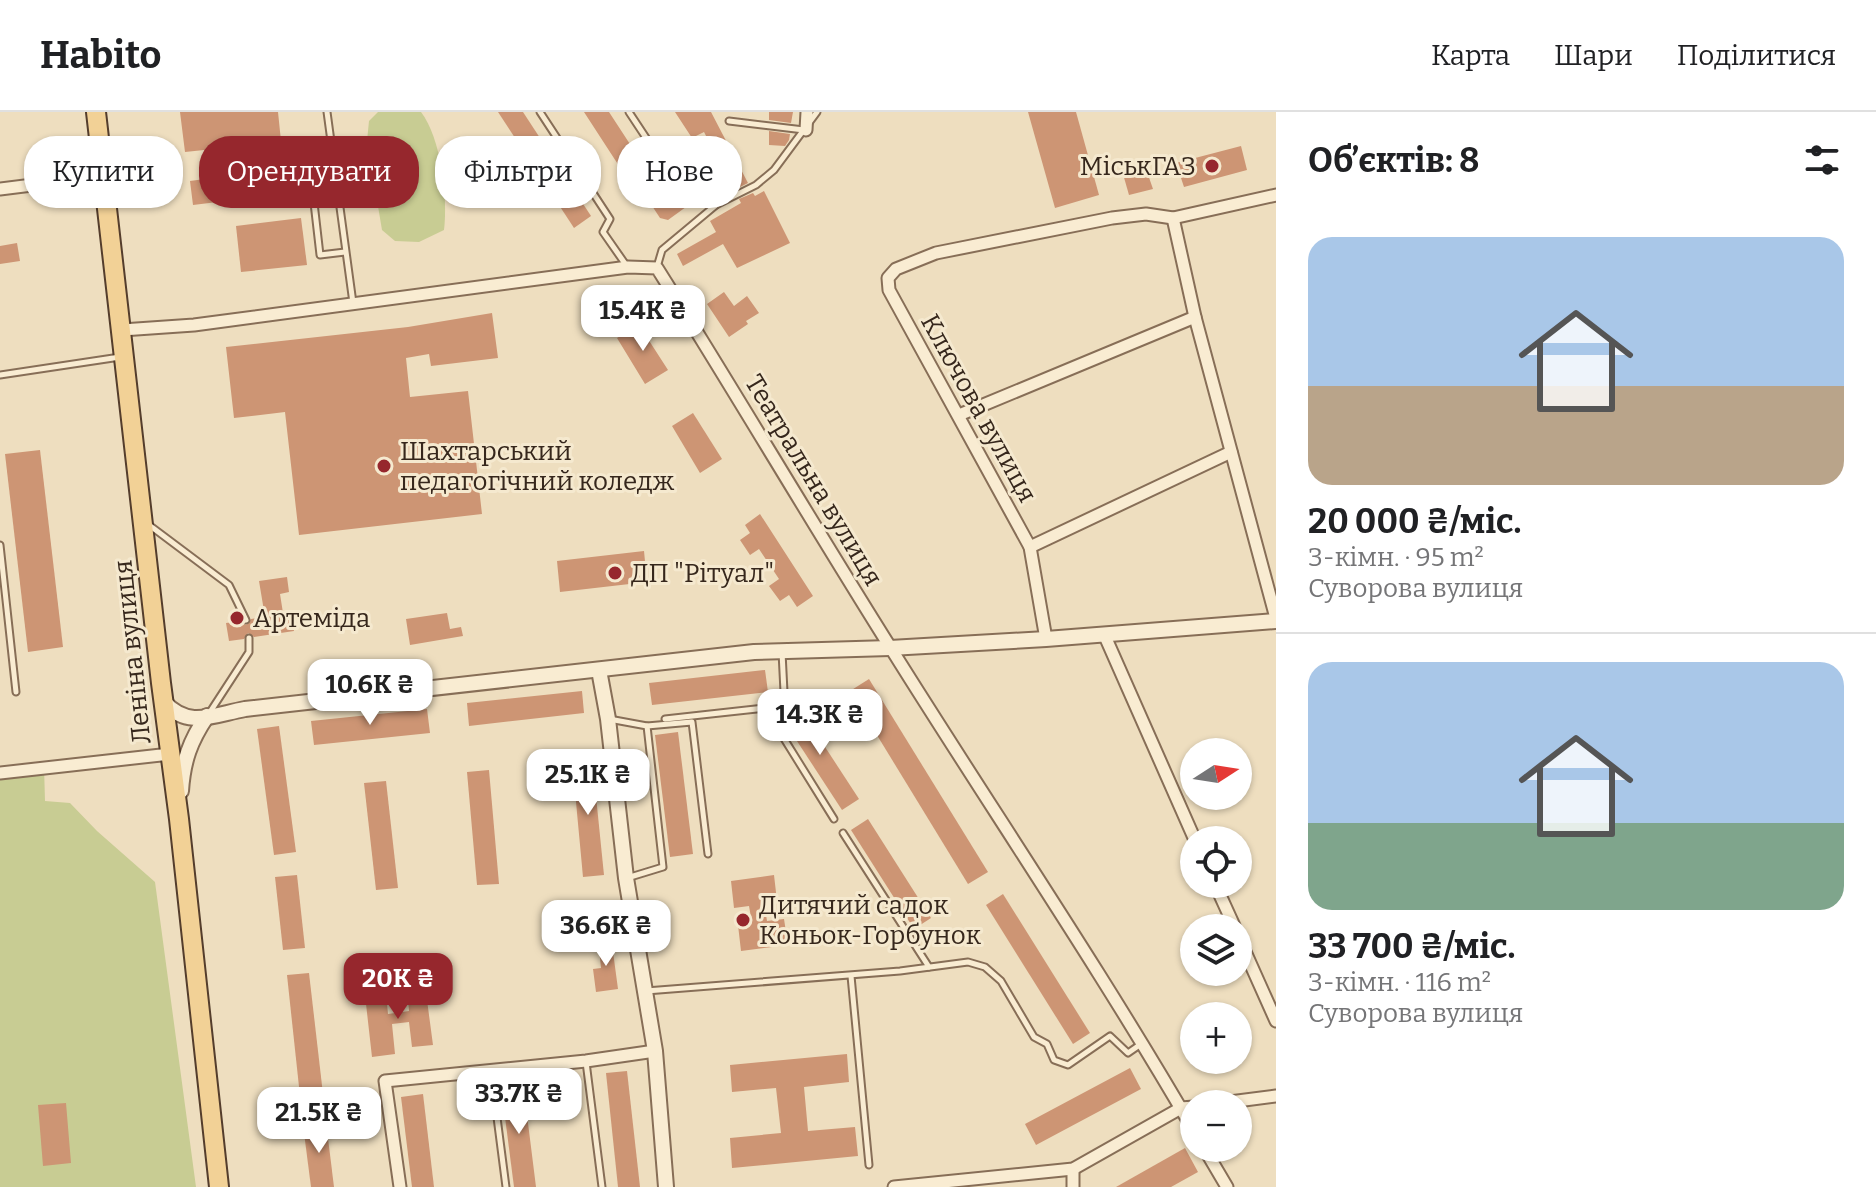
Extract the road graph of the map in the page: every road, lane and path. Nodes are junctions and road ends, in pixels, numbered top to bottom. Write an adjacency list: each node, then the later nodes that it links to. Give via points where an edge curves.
1 (96, 112): 9 (main road, Леніна вулиця)
2 (327, 112): 19 (lane)
3 (540, 112): 20 (lane, via 610,219 603,232)
4 (629, 112): 10 (lane)
5 (807, 112): 8 (street)
6 (817, 112): 8 (lane)
7 (729, 121): 8 (lane)
8 (806, 130): 13 (lane, via 774,170)
9 (99, 136)
10 (645, 136)
11 (24, 186): 12 (street)
12 (0, 189)
13 (742, 192)
14 (1276, 195): 18 (street)
15 (108, 208): 24 (main road, Леніна вулиця)
16 (315, 208): 19 (lane, via 320,255)
17 (712, 208): 21 (lane, via 662,250)
18 (1173, 218): 23 (street); 27 (street, Ключова вулиця, via 1112,218 936,253 896,269 888,278 889,290)
19 (345, 252): 22 (lane)
20 (628, 267): 21 (street); 22 (street)
21 (657, 268): 37 (street, Театральна вулиця)
22 (353, 304): 24 (street)
23 (1195, 317): 27 (street); 28 (street)
24 (122, 330): 25 (main road, Леніна вулиця)
25 (125, 356): 26 (lane); 29 (main road, Леніна вулиця)
26 (0, 375)
27 (959, 415): 31 (street, Ключова вулиця)
28 (1231, 452): 31 (street); 32 (street)
29 (144, 521): 33 (lane, via 229,585); 41 (main road, Леніна вулиця)
30 (0, 545): 40 (lane)
31 (1030, 547): 36 (street, Ключова вулиця)
32 (1276, 619): 34 (street)
33 (246, 620)
34 (1104, 634): 36 (street); 51 (street)
35 (249, 638): 43 (lane, via 249,652)
36 (1046, 639): 37 (street)
37 (890, 648): 38 (street); 60 (street, Театральна вулиця)
38 (782, 651): 39 (street); 42 (lane, via 784,692)
39 (599, 670): 43 (street); 44 (street)
40 (16, 692)
41 (164, 701): 43 (street, via 186,719); 47 (main road, Леніна вулиця)
42 (765, 708): 45 (lane); 50 (lane)
43 (207, 716): 49 (street, via 186,752)
44 (608, 719): 46 (lane); 54 (street)
45 (665, 719)
46 (647, 726): 53 (lane, via 692,722); 54 (lane, via 663,867)
47 (170, 754): 48 (street); 49 (main road, Леніна вулиця)
48 (0, 773)
49 (179, 819): 71 (main road, Леніна вулиця)
50 (834, 819)
51 (1189, 826)
52 (843, 833): 56 (lane)
53 (708, 854)
54 (626, 878): 58 (street)
55 (1252, 967): 59 (street)
56 (930, 968): 57 (lane); 60 (lane, via 968,962 985,967 1001,981 1054,1060 1068,1065 1110,1036 1128,1053)
57 (851, 976): 58 (lane); 69 (lane)
58 (644, 991): 61 (street)
59 (1276, 1021)
60 (1142, 1044): 66 (street, Театральна вулиця)
61 (655, 1051): 62 (street); 75 (street)
62 (586, 1061): 63 (street); 74 (lane)
63 (491, 1070): 72 (street, via 385,1081); 73 (lane)
64 (1276, 1096): 65 (street)
65 (1252, 1099)
66 (1180, 1106)
67 (1180, 1109): 70 (street)
68 (1212, 1162): 78 (street)
69 (869, 1165)
70 (1073, 1169): 76 (street); 77 (street)
71 (219, 1187)
72 (400, 1187)
73 (506, 1187)
74 (602, 1187)
75 (666, 1187)
76 (894, 1187)
77 (1073, 1187)
78 (1227, 1187)

